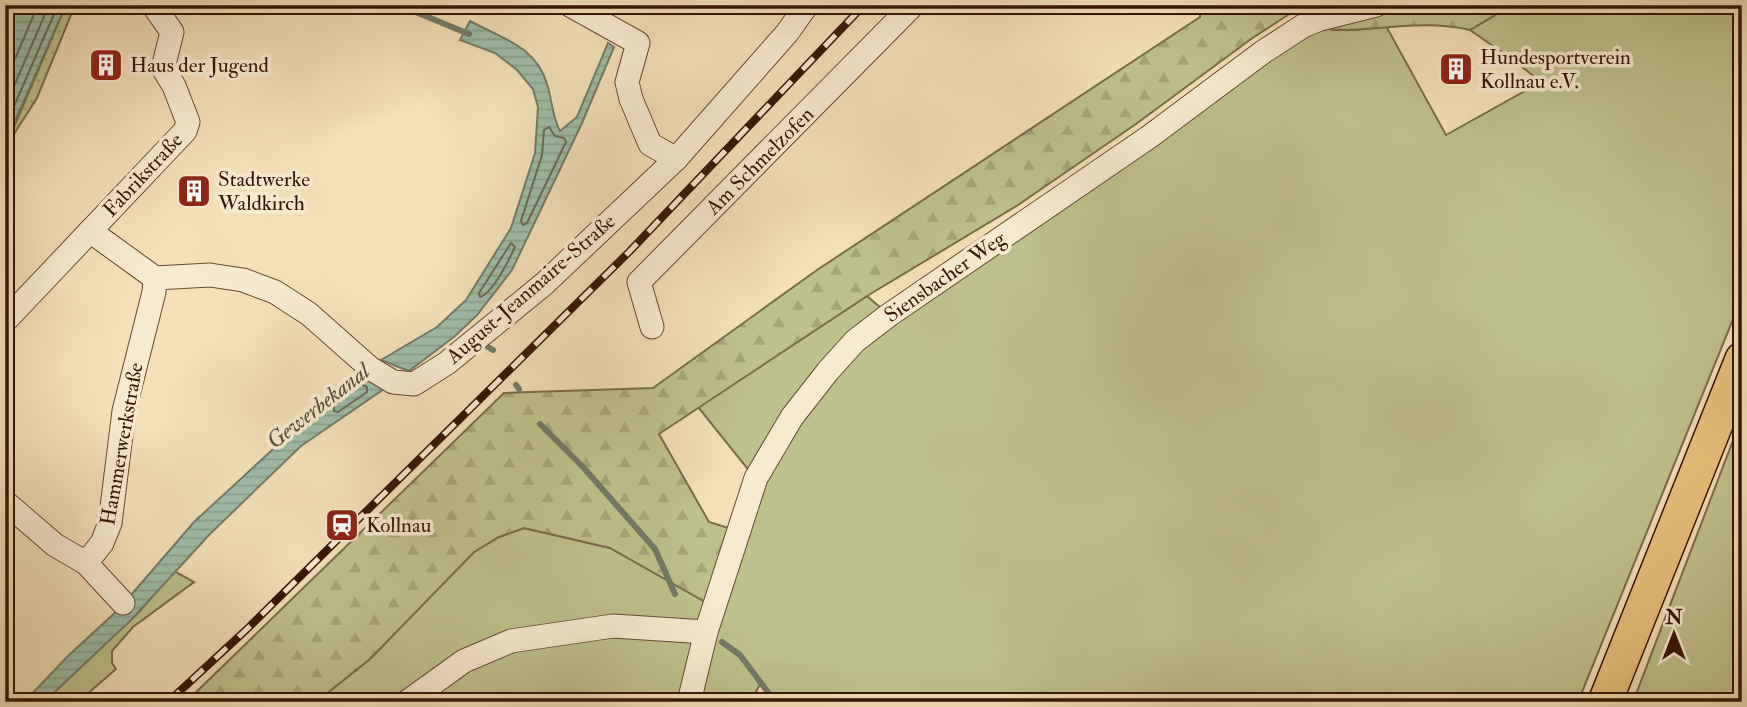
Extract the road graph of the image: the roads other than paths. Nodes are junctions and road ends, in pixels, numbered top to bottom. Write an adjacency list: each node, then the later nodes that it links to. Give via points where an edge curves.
1 (153, 5): 7 (street, Fabrikstraße, via 172,32 163,68 188,122 185,131)
2 (570, 5): 6 (street, via 638,43 627,82 631,99 650,144)
3 (807, 5): 6 (street, August-Jeanmaire-Straße)
4 (913, 5): 10 (street, Am Schmelzofen, via 639,282)
5 (1376, 5): 15 (street, Siensbacher Weg, via 1320,19 1273,46 855,341 792,417 755,478)
6 (676, 159): 8 (street, August-Jeanmaire-Straße, via 544,284 414,384 393,382 370,368 309,314 275,292 243,280 210,275)
7 (90, 231): 8 (street); 9 (street, Fabrikstraße)
8 (155, 278): 13 (street, Hammerwerkstraße, via 124,411 110,523)
9 (5, 321)
10 (652, 327)
11 (1742, 359): 18 (highway)
12 (5, 502): 13 (street, via 55,545)
13 (86, 563): 14 (street)
14 (123, 603)
15 (706, 632): 16 (street, via 613,626 511,641 464,661); 17 (street, Siensbacher Weg)
16 (407, 702)
17 (688, 702)
18 (1605, 702)

